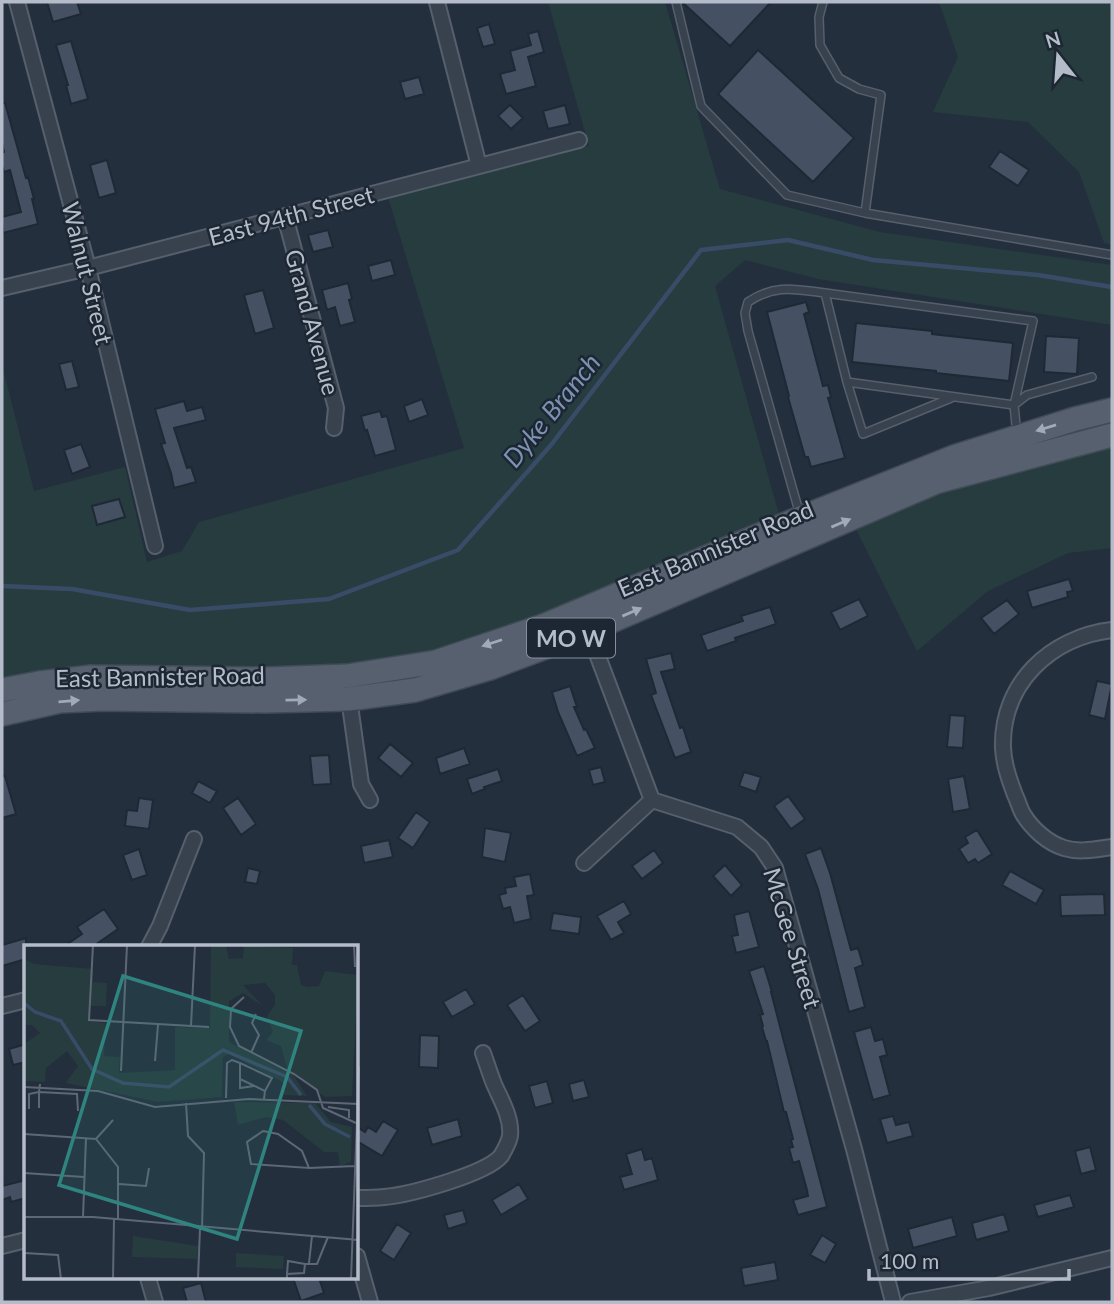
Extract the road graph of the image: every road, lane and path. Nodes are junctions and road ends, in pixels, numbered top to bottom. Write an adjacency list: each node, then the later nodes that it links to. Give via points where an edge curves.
1 (17, 2): 10 (street, Walnut Street)
2 (437, 2): 6 (street)
3 (676, 2): 7 (lane, via 701,106 787,195)
4 (823, 2): 7 (lane, via 820,45 839,78 881,95)
5 (579, 139): 6 (street, East 94th Street)
6 (479, 166): 8 (street, East 94th Street)
7 (865, 213): 9 (lane)
8 (285, 216): 10 (street, East 94th Street); 18 (street, Grand Avenue, via 336,408)
9 (1112, 255)
10 (88, 268): 11 (street, East 94th Street); 22 (street, Walnut Street)
11 (2, 288)
12 (825, 293): 14 (lane); 16 (lane, via 1033,321); 21 (lane, via 774,289 748,302 745,313)
13 (1093, 377): 16 (lane, via 1027,396)
14 (847, 382): 15 (lane); 15 (lane, via 863,434)
15 (953, 397): 16 (lane)
16 (1014, 405): 20 (lane)
17 (1112, 410): 20 (main road, East Bannister Road / MO W, one-way to 20, via 1075,419)
18 (334, 428)
19 (1112, 435): 20 (main road, East Bannister Road / MO W)
20 (1019, 448): 21 (main road, East Bannister Road / MO W, via 954,457); 23 (main road, East Bannister Road / MO W, one-way to 20)
21 (801, 518): 23 (main road, East Bannister Road / MO W)
22 (155, 546)
23 (583, 621): 25 (main road, East Bannister Road / MO W, via 491,668 415,690); 29 (street)
24 (1112, 630): 31 (street, via 1075,639 1035,664 1010,704 1003,732 1007,773 1024,815 1044,838 1078,851)
25 (348, 687): 26 (main road, East Bannister Road / MO W, via 265,679 91,677); 27 (main road, East Bannister Road / MO W, one-way to 25, via 61,701 265,701); 28 (street, via 361,784)
26 (2, 690)
27 (2, 714)
28 (370, 800)
29 (652, 800): 32 (street); 45 (street, McGee Street, via 737,827 761,847 775,868)
30 (194, 839): 33 (street)
31 (1112, 847)
32 (584, 863)
33 (150, 945)
34 (24, 1000): 35 (street)
35 (2, 1006)
36 (484, 1053): 37 (street, via 508,1118 510,1137 501,1156 482,1168 426,1188)
37 (359, 1198)
38 (24, 1240): 39 (street)
39 (2, 1246)
40 (1112, 1258): 46 (street)
41 (359, 1263): 44 (street)
42 (149, 1280): 43 (street)
43 (155, 1302)
44 (370, 1302)
45 (893, 1302)
46 (910, 1302)

